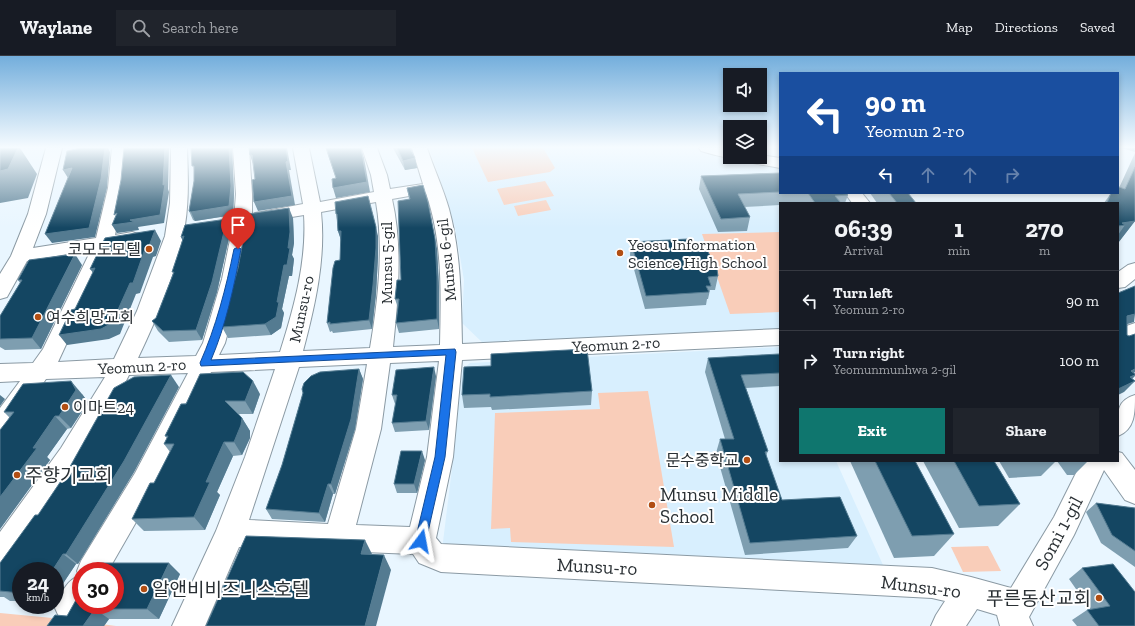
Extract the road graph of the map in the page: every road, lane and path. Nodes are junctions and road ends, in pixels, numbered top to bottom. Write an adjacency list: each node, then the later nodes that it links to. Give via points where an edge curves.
1 (51, 175): 16 (street)
2 (117, 175): 15 (street)
3 (180, 175): 14 (street, via 180,187)
4 (242, 175): 13 (street, via 244,194)
5 (308, 175): 12 (street, Munsu-ro)
6 (377, 175): 10 (street, Munsu 5-gil)
7 (428, 175): 8 (street, Munsu 6-gil)
8 (433, 188): 10 (street); 21 (street, Munsu 6-gil, via 444,223 449,258)
9 (854, 194): 11 (street)
10 (383, 196): 12 (street); 22 (street, Munsu 5-gil, via 389,241)
11 (860, 202)
12 (311, 209): 13 (street); 23 (street, Munsu-ro, via 313,240 310,268 302,316)
13 (236, 221): 24 (street, via 232,279 214,343)
14 (169, 231): 15 (street); 25 (street, via 155,294)
15 (104, 242): 16 (street); 26 (street, via 60,337)
16 (20, 256): 17 (street)
17 (0, 292)
18 (1135, 331): 20 (street)
19 (779, 337): 21 (street, Yeomun 2-ro)
20 (1119, 338)
21 (451, 352): 22 (street, Yeomun 2-ro); 36 (street, via 440,457)
22 (381, 355): 23 (street, Yeomun 2-ro); 35 (street, via 367,435)
23 (290, 359): 24 (street, Yeomun 2-ro); 34 (street, Munsu-ro)
24 (205, 363): 25 (street, Yeomun 2-ro); 38 (street, via 145,481)
25 (123, 367): 26 (street, Yeomun 2-ro); 37 (street, via 55,480)
26 (40, 371): 27 (street, Yeomun 2-ro); 30 (street)
27 (0, 373)
28 (1135, 404): 29 (street)
29 (1119, 425)
30 (0, 427)
31 (1095, 462): 40 (street, Somi 1-gil)
32 (1114, 462): 33 (street)
33 (1135, 492)
34 (231, 533): 35 (street); 41 (street, Munsu-ro)
35 (338, 537): 36 (street)
36 (421, 541): 39 (street, Munsu-ro, via 429,553 441,558 932,583)
37 (0, 556)
38 (97, 562)
39 (971, 592): 40 (street, Munsu-ro); 42 (street, Munsu-ro)
40 (1017, 616)
41 (188, 626)
42 (947, 626)

